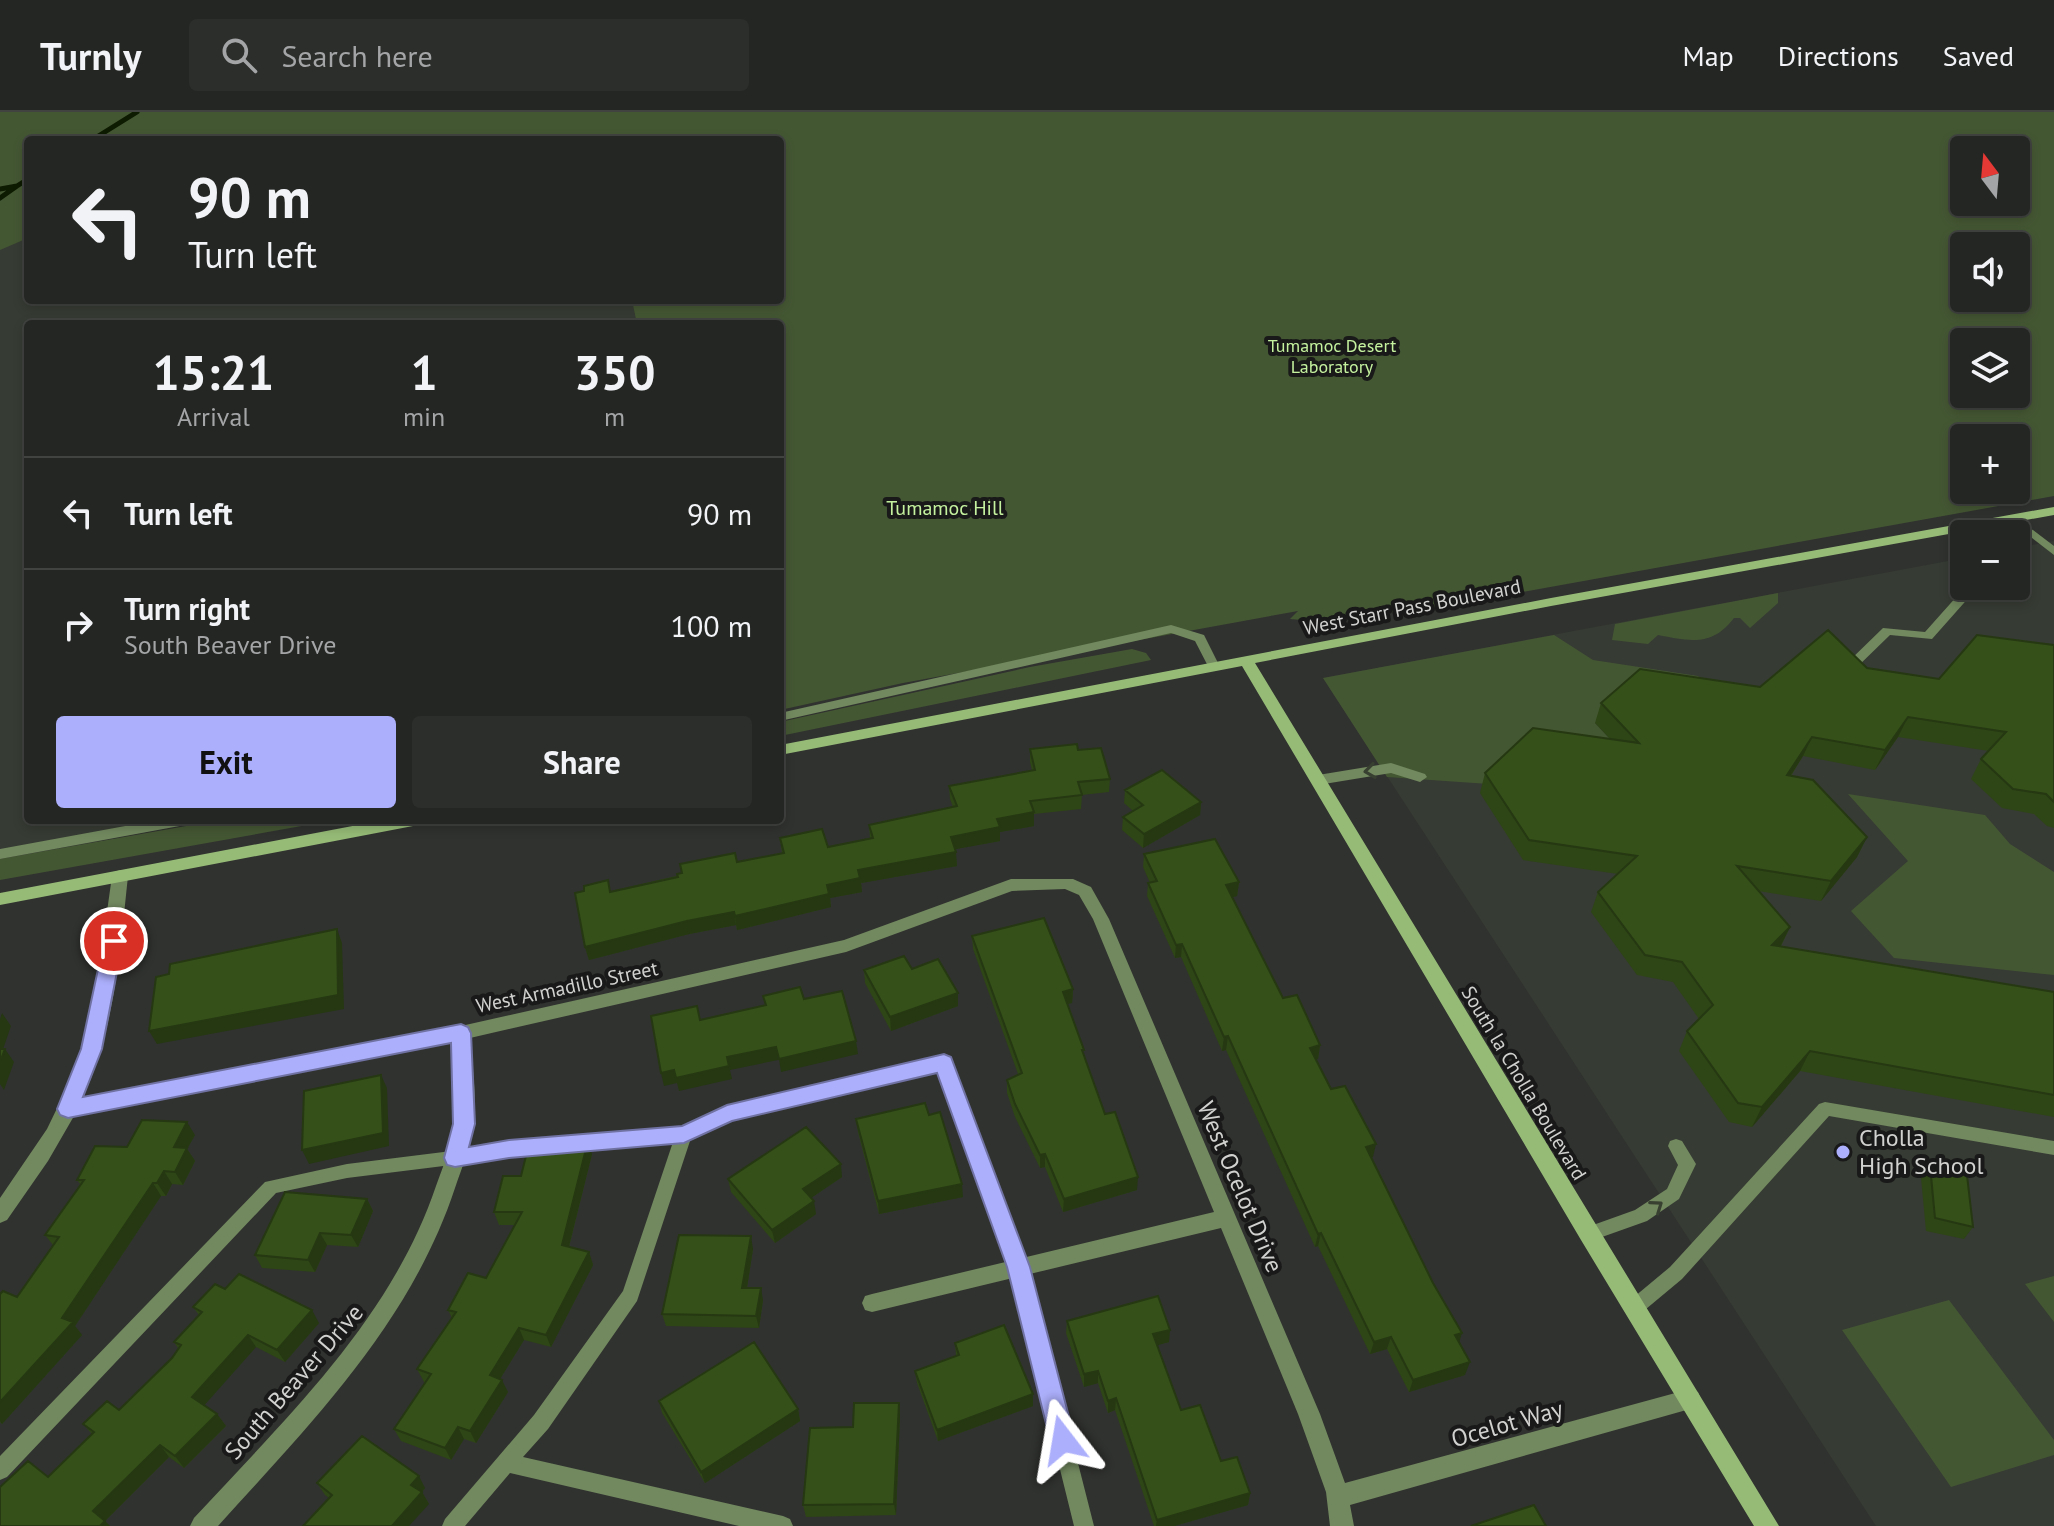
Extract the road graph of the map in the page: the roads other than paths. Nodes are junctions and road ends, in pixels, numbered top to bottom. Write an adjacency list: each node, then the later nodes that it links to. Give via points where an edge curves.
1 (2054, 511): 2 (main road, West Starr Pass Boulevard)
2 (2013, 518): 3 (lane); 5 (main road, West Starr Pass Boulevard)
3 (2054, 552)
4 (1960, 600): 7 (lane, via 1928,636 1887,631)
5 (1246, 661): 6 (main road, West Starr Pass Boulevard); 11 (main road, South la Cholla Boulevard)
6 (1214, 667): 8 (lane, via 1200,638 1171,629); 9 (main road, West Starr Pass Boulevard)
7 (1850, 667)
8 (784, 716)
9 (784, 749)
10 (1420, 777): 11 (lane, one-way to 11, via 1391,768)
11 (1318, 780): 26 (main road, South la Cholla Boulevard)
12 (163, 824): 14 (lane)
13 (392, 824): 15 (main road)
14 (0, 854)
15 (120, 876): 17 (main road); 19 (street, via 114,941 91,1049)
16 (1068, 879): 18 (street, West Armadillo Street, via 1011,885 846,946); 25 (street, West Ocelot Drive, via 1085,891 1097,911)
17 (0, 899)
18 (461, 1033): 19 (street, West Armadillo Street); 23 (street, South Beaver Drive, via 464,1124)
19 (68, 1109): 24 (street)
20 (684, 1134): 23 (lane); 27 (lane, via 727,1114 944,1063); 31 (lane, via 631,1295)
21 (1676, 1146): 26 (lane, one-way to 21, via 1641,1216 1673,1194 1687,1164)
22 (2054, 1148): 29 (lane, via 1825,1109 1676,1273)
23 (455, 1158): 32 (lane, via 320,1175 271,1187); 34 (street, South Beaver Drive, via 422,1253 386,1315 358,1354)
24 (0, 1214)
25 (1224, 1218): 27 (street); 33 (street, West Ocelot Drive, via 1309,1414)
26 (1588, 1234): 29 (main road, South la Cholla Boulevard)
27 (1019, 1267): 28 (street); 37 (lane)
28 (872, 1303)
29 (1634, 1308): 30 (main road, South la Cholla Boulevard)
30 (1690, 1399): 33 (street, Ocelot Way); 39 (main road, South la Cholla Boulevard)
31 (506, 1463): 35 (lane); 36 (lane)
32 (0, 1470)
33 (1337, 1497): 38 (street, West Ocelot Drive)
34 (202, 1526)
35 (452, 1526)
36 (783, 1526)
37 (1084, 1526)
38 (1342, 1526)
39 (1767, 1526)

